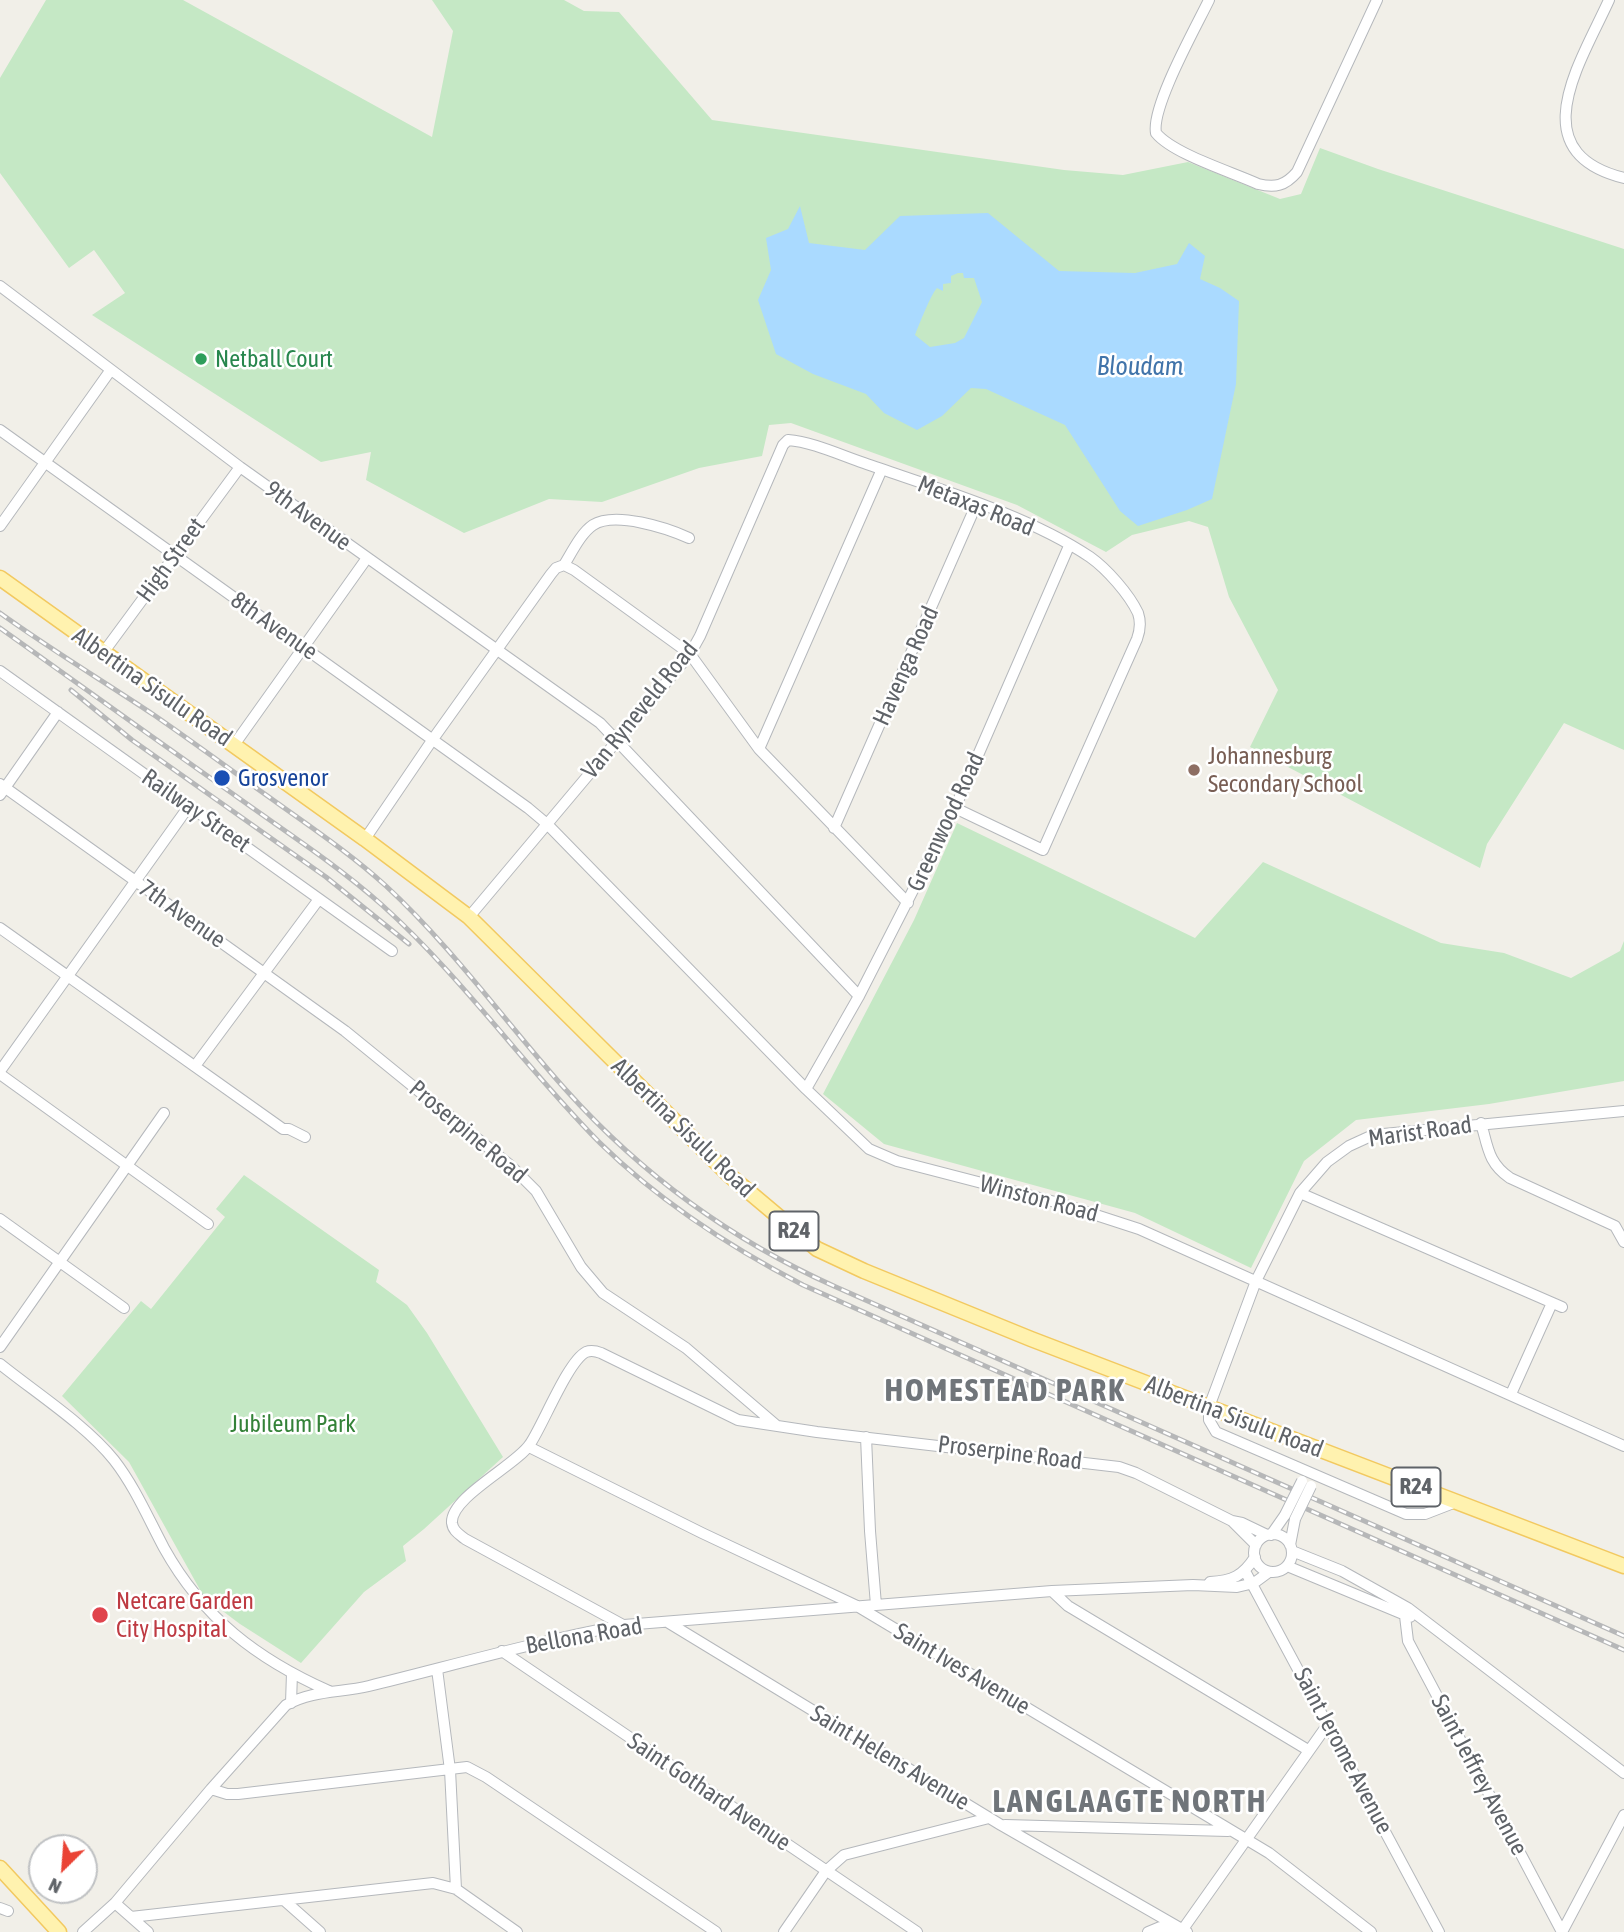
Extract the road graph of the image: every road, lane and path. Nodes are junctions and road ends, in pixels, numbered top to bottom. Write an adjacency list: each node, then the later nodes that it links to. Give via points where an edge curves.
1 (1209, 0): 2 (street, via 1161,103 1156,133 1164,141 1270,187 1284,185 1297,172)
2 (1377, 0)
3 (1609, 0): 4 (street, via 1569,88 1566,126 1584,159)
4 (1624, 178)
5 (0, 286): 6 (street, 9th Avenue)
6 (110, 370): 9 (street); 10 (street, 9th Avenue)
7 (0, 430): 9 (street, 8th Avenue)
8 (788, 440): 11 (street, Metaxas Road); 23 (street, Van Ryneveld Road)
9 (45, 462): 13 (street); 16 (street, 8th Avenue)
10 (240, 467): 16 (street, High Street); 17 (street, 9th Avenue)
11 (882, 469): 12 (street, Metaxas Road); 29 (street)
12 (977, 503): 15 (street, Metaxas Road); 34 (street, Havenga Road)
13 (0, 526)
14 (689, 538): 18 (street, via 608,519 591,526)
15 (1069, 546): 32 (street, Greenwood Road); 32 (street, Metaxas Road, via 1097,562 1126,595 1138,614 1137,639 1043,850)
16 (174, 554): 20 (street, 8th Avenue); 22 (street, High Street)
17 (367, 558): 20 (street); 21 (street, 9th Avenue)
18 (563, 565): 21 (street, via 551,574); 23 (street)
19 (0, 578): 22 (main road, Albertina Sisulu Road / R24)
20 (304, 647): 26 (street, 8th Avenue); 28 (street)
21 (497, 649): 26 (street); 27 (street, 9th Avenue, via 590,715)
22 (103, 653): 28 (main road, Albertina Sisulu Road / R24)
23 (690, 654): 27 (street, Van Ryneveld Road); 29 (street)
24 (0, 671): 25 (street, Railway Street)
25 (58, 712): 30 (street); 31 (street, Railway Street)
26 (433, 739): 33 (street, 8th Avenue); 35 (street)
27 (617, 743): 33 (street, Van Ryneveld Road); 44 (street, 9th Avenue)
28 (234, 745): 35 (main road, Albertina Sisulu Road / R24)
29 (759, 749): 34 (street)
30 (2, 789): 36 (street, 7th Avenue)
31 (189, 806): 36 (street); 37 (street, Railway Street)
32 (955, 808): 38 (street, Greenwood Road)
33 (547, 824): 39 (street, Van Ryneveld Road); 48 (street, Winston Road)
34 (834, 828): 38 (street)
35 (365, 839): 39 (main road, Albertina Sisulu Road / R24)
36 (136, 881): 42 (street, 7th Avenue); 43 (street)
37 (319, 899): 41 (street, Railway Street); 42 (street)
38 (908, 903): 44 (street, Greenwood Road)
39 (469, 916): 67 (main road, Albertina Sisulu Road / R24, via 729,1175 817,1249 913,1292)
40 (0, 928): 43 (street)
41 (392, 951)
42 (265, 973): 45 (street, 7th Avenue); 46 (street)
43 (68, 976): 46 (street); 47 (street)
44 (859, 996): 48 (street, Greenwood Road)
45 (362, 1044): 68 (street, Proserpine Road, via 528,1181 581,1267 603,1293 686,1348)
46 (195, 1066): 52 (street, via 283,1129)
47 (0, 1072): 53 (street)
48 (806, 1089): 60 (street, Winston Road, via 869,1149 884,1157 1110,1218)
49 (1624, 1111): 51 (street, Marist Road)
50 (164, 1113): 53 (street)
51 (1481, 1123): 54 (street, Marist Road, via 1360,1140 1327,1161); 57 (street, via 1490,1156 1502,1172)
52 (305, 1137)
53 (127, 1166): 56 (street); 59 (street)
54 (1300, 1193): 60 (street, Marist Road); 61 (street)
55 (0, 1220): 59 (street)
56 (208, 1224)
57 (1619, 1225): 58 (street)
58 (1624, 1242)
59 (59, 1262): 63 (street); 64 (street)
60 (1256, 1281): 66 (street, Winston Road); 67 (street, Marist Road)
61 (1552, 1303): 62 (street); 66 (street)
62 (1562, 1307)
63 (124, 1308)
64 (0, 1347)
65 (0, 1364): 95 (street, via 103,1448 215,1619)
66 (1511, 1394): 70 (street, Winston Road)
67 (1209, 1407): 72 (street, via 1209,1420 1216,1432); 74 (main road, Albertina Sisulu Road / R24)
68 (776, 1425): 69 (street, Proserpine Road); 71 (street, Proserpine Road, via 738,1420 601,1353 586,1352 573,1366)
69 (866, 1437): 75 (street, Proserpine Road, via 1119,1467); 87 (street)
70 (1624, 1446)
71 (529, 1447): 88 (street, Saint Ives Avenue); 92 (street, via 456,1509 452,1518 456,1532)
72 (1312, 1472): 73 (street); 74 (street, via 1406,1514 1425,1514)
73 (1307, 1484): 76 (street, bridge); 78 (street, bridge)
74 (1455, 1502): 81 (main road, Albertina Sisulu Road / R24)
75 (1232, 1521): 76 (street, Proserpine Road); 77 (street, Proserpine Road)
76 (1269, 1535): 77 (street); 78 (street, Proserpine Road, via 1281,1536)
77 (1256, 1545): 79 (street)
78 (1291, 1548): 80 (street); 90 (street, Proserpine Road, via 1381,1591)
79 (1255, 1557): 82 (street); 83 (street)
80 (1287, 1566): 83 (street); 89 (street, Proserpine Road)
81 (1624, 1566)
82 (1245, 1572): 84 (street, Saint Jerome Avenue); 85 (street, Bellona Road, via 1229,1580)
83 (1269, 1572): 84 (street)
84 (1253, 1583): 85 (street, Bellona Road); 98 (street, Saint Jerome Avenue)
85 (1193, 1585): 86 (street, Bellona Road)
86 (1052, 1591): 87 (street, Bellona Road); 99 (street, via 1068,1606)
87 (876, 1605): 88 (street, Bellona Road)
88 (857, 1606): 91 (street, Bellona Road); 106 (street, Saint Ives Avenue)
89 (1405, 1615): 90 (street, Proserpine Road); 128 (street, Saint Jeffrey Avenue, via 1408,1641)
90 (1423, 1622): 101 (street, Proserpine Road)
91 (668, 1623): 92 (street, Bellona Road); 104 (street, Saint Helens Avenue)
92 (624, 1625): 93 (street, Bellona Road)
93 (502, 1651): 94 (street, Bellona Road); 109 (street, Saint Gothard Avenue)
94 (437, 1669): 96 (street, Bellona Road); 100 (street)
95 (292, 1673): 96 (street); 97 (street)
96 (330, 1691): 97 (street, Bellona Road)
97 (291, 1703): 102 (street, Bellona Road)
98 (1328, 1724): 99 (street); 127 (street, Saint Jerome Avenue)
99 (1308, 1750): 107 (street)
100 (450, 1770): 102 (street, via 239,1794); 111 (street); 122 (street, via 461,1766 475,1770)
101 (1624, 1773)
102 (211, 1789): 113 (street, Bellona Road)
103 (1624, 1815): 128 (street)
104 (989, 1818): 105 (street, Saint Helens Avenue); 109 (street, via 852,1851)
105 (1001, 1825): 106 (street); 115 (street, Saint Helens Avenue)
106 (1230, 1831): 107 (street, Saint Ives Avenue)
107 (1247, 1840): 115 (street); 126 (street, Saint Ives Avenue)
108 (0, 1868): 117 (main road)
109 (826, 1871): 123 (street); 124 (street, Saint Gothard Avenue)
110 (0, 1880): 116 (main road)
111 (456, 1889): 112 (street, via 433,1883 404,1885); 121 (street)
112 (285, 1901): 114 (street); 120 (street)
113 (116, 1903): 114 (street); 118 (street, Bellona Road)
114 (131, 1917): 119 (street)
115 (1185, 1931): 125 (street, via 1160,1927)
116 (46, 1932)
117 (59, 1932)
118 (83, 1932)
119 (148, 1932)
120 (320, 1932)
121 (517, 1932)
122 (716, 1932)
123 (784, 1932)
124 (917, 1932)
125 (1148, 1932)
126 (1371, 1932)
127 (1440, 1932)
128 (1562, 1932)

